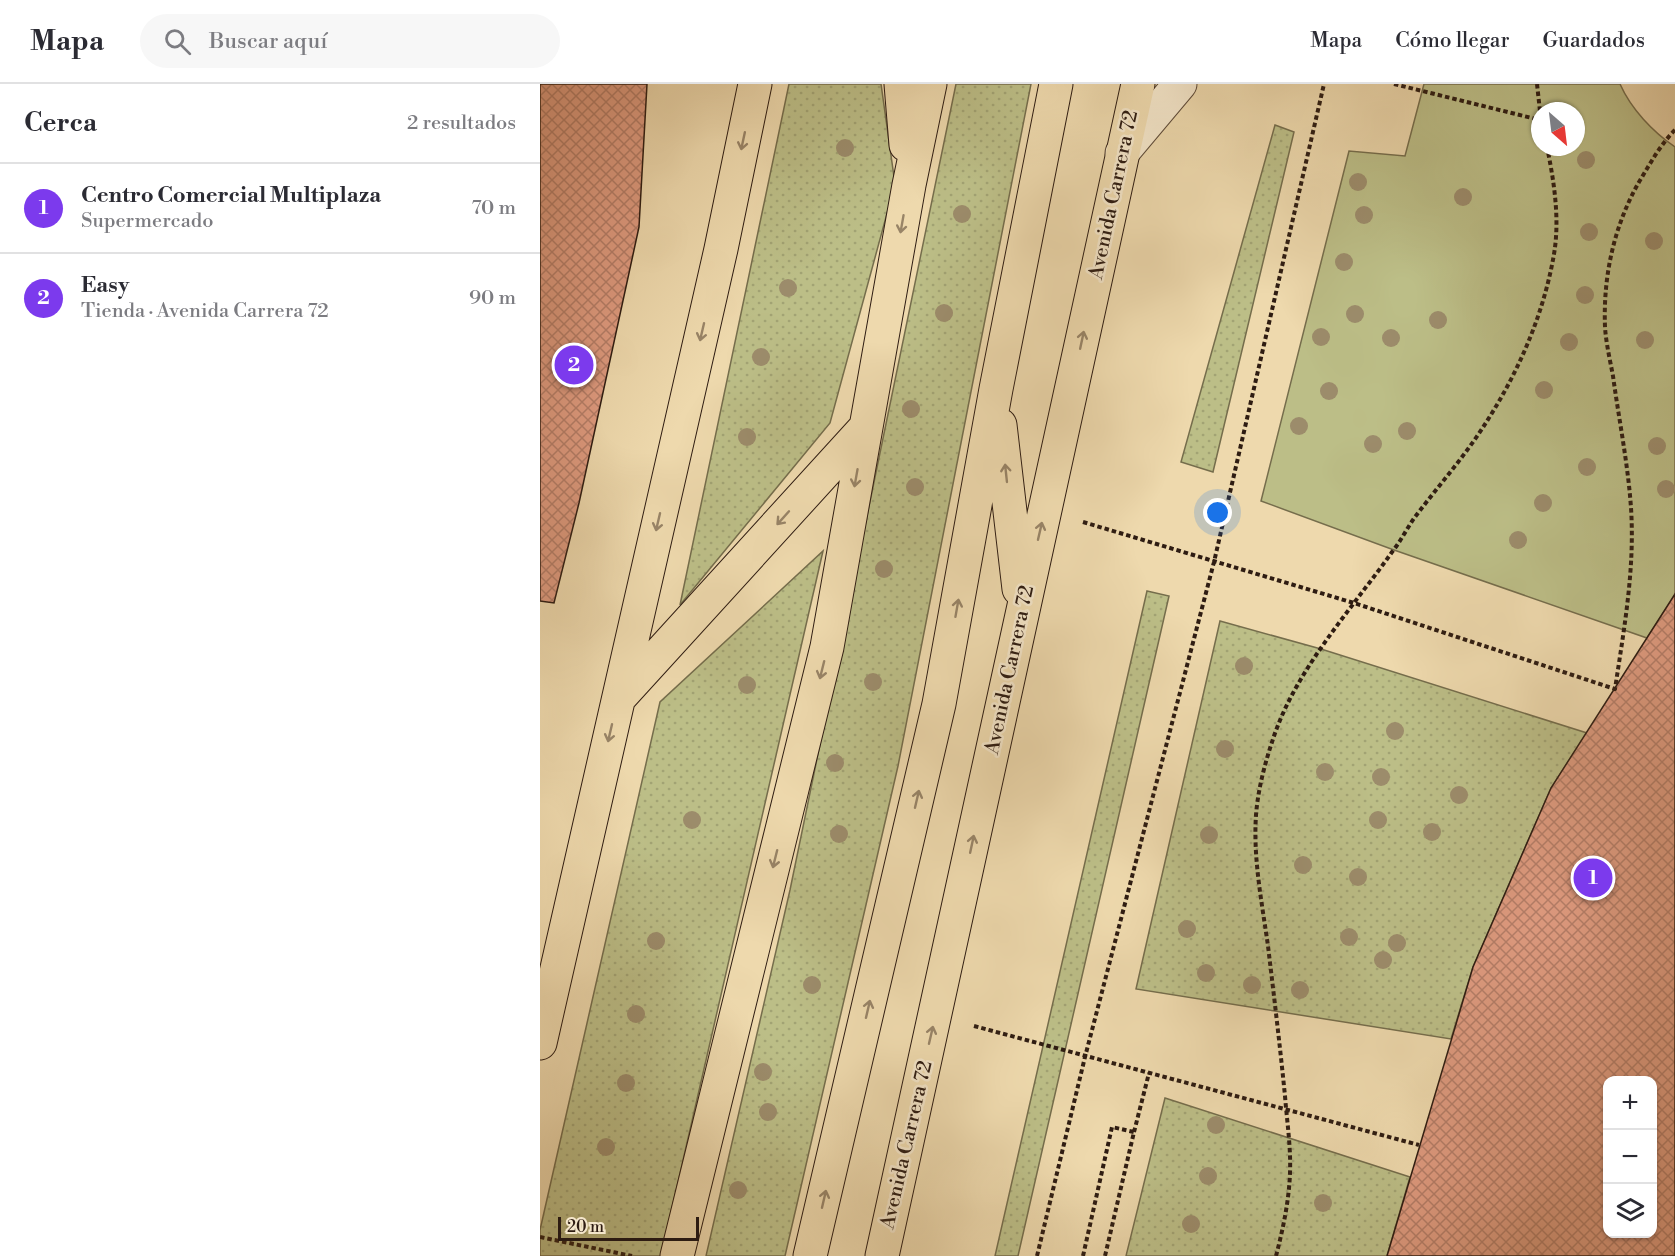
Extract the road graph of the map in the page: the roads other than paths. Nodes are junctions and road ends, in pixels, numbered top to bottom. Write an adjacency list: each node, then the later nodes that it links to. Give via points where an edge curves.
1 (755, 84): 12 (highway, one-way to 12)
2 (901, 84): 8 (highway)
3 (930, 84): 8 (highway)
4 (1056, 84): 9 (highway)
5 (1138, 84): 7 (highway, Avenida Carrera 72)
6 (1180, 84): 7 (street)
7 (1122, 153): 11 (highway, Avenida Carrera 72, one-way to 7)
8 (909, 185): 10 (highway, one-way to 10)
9 (996, 389): 11 (highway, one-way to 9); 15 (highway, one-way to 9, via 939,704)
10 (865, 428): 12 (highway, one-way to 12); 14 (highway, one-way to 14, via 827,647)
11 (1022, 614): 16 (highway, Avenida Carrera 72, one-way to 11)
12 (617, 700): 13 (highway, one-way to 13)
13 (540, 1043)
14 (678, 1256)
15 (810, 1256)
16 (882, 1256)

